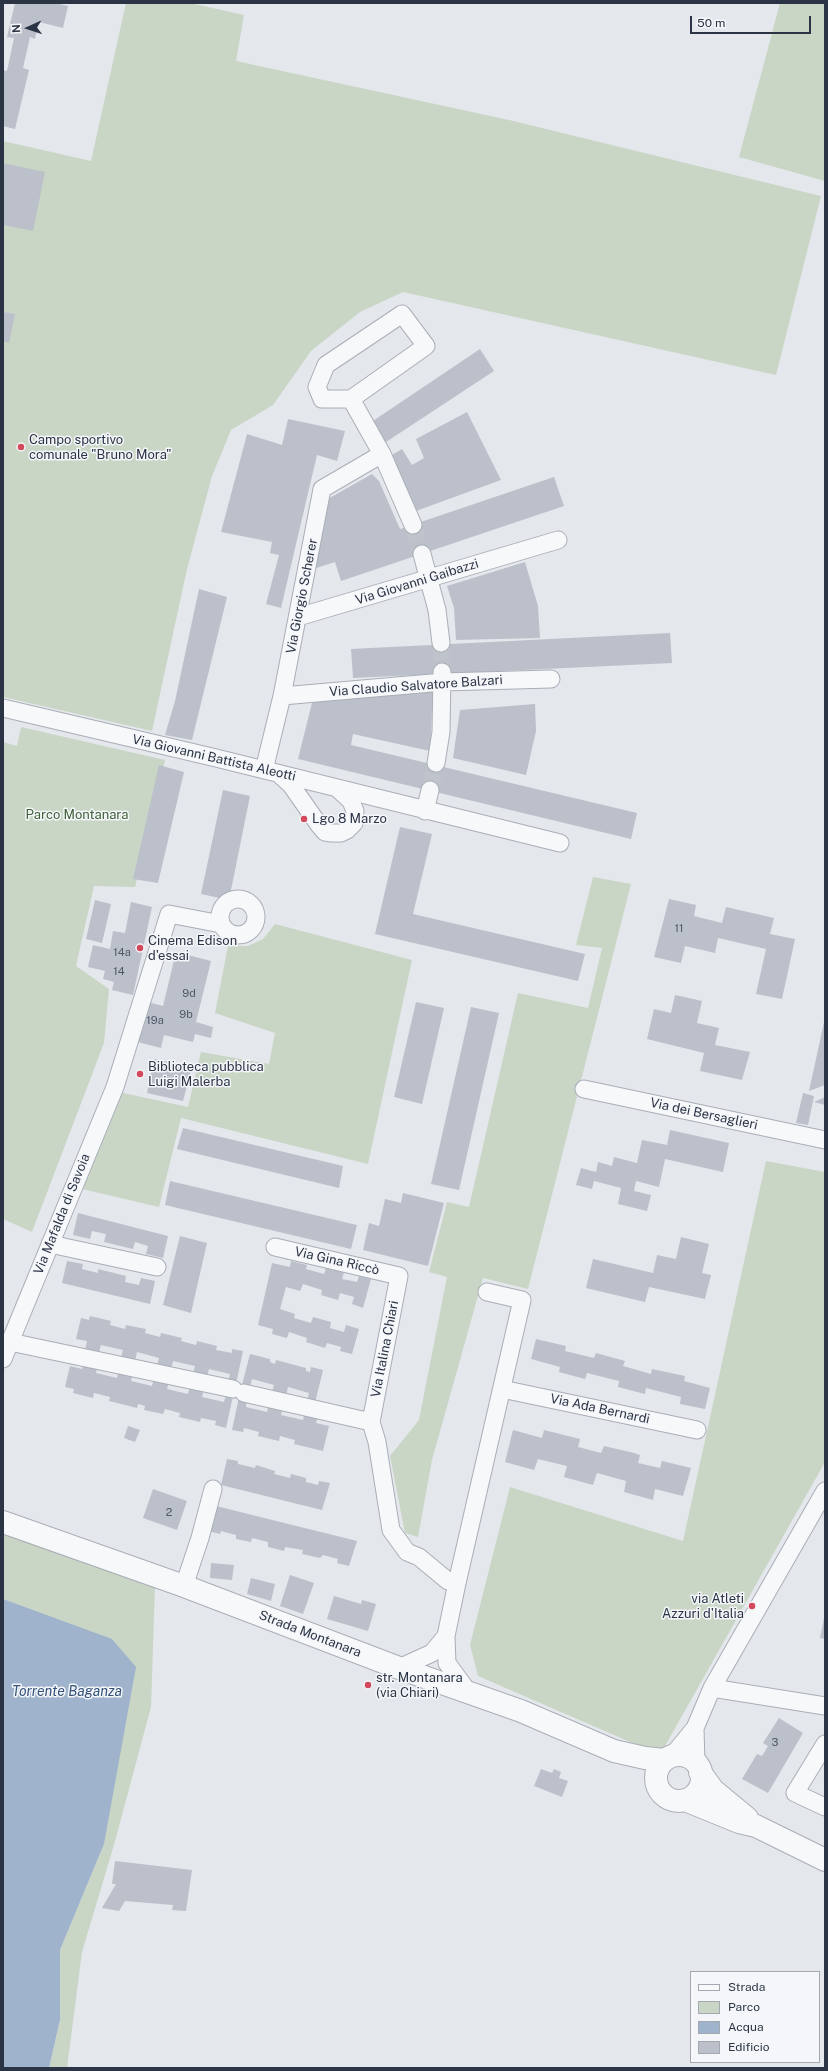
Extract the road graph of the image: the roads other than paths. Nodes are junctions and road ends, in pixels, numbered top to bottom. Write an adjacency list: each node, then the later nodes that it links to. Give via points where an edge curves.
1 (351, 399): 1 (street, via 426,346 402,314 326,365 317,386 322,399); 2 (street)
2 (382, 454): 3 (street); 7 (street, Via Giorgio Scherer, via 322,489)
3 (413, 525)
4 (558, 540): 6 (street, Via Giovanni Gaibazzi)
5 (422, 554): 6 (street)
6 (428, 579): 7 (street, Via Giovanni Gaibazzi); 8 (street, via 437,610)
7 (298, 617): 11 (street, Via Giorgio Scherer)
8 (441, 643)
9 (443, 677): 10 (street, Via Claudio Salvatore Balzari); 11 (street, Via Claudio Salvatore Balzari); 13 (street, via 441,732)
10 (551, 679)
11 (282, 696): 14 (street, Via Giorgio Scherer)
12 (3, 708): 14 (street, Via Giovanni Battista Aleotti)
13 (436, 763)
14 (272, 772): 15 (street, Via Giovanni Battista Aleotti); 15 (street, via 291,785 319,825 325,832 332,834 348,830 354,823 355,811 350,801)
15 (337, 788): 17 (street, Via Giovanni Battista Aleotti)
16 (430, 790): 17 (street)
17 (425, 811): 18 (street, Via Giovanni Battista Aleotti)
18 (560, 844)
19 (221, 924): 22 (street, Via Mafalda di Savoia, via 169,914 115,1087)
20 (584, 1089): 21 (street, Via dei Bersaglieri)
21 (825, 1140)
22 (50, 1244): 24 (street); 27 (street, Via Mafalda di Savoia)
23 (275, 1247): 25 (street, Via Gina Riccò)
24 (157, 1267)
25 (399, 1276): 30 (street, Via Italina Chiari)
26 (487, 1292): 29 (street, via 522,1300)
27 (10, 1342): 28 (street, Via Mafalda di Savoia); 30 (street)
28 (3, 1359)
29 (502, 1389): 31 (street, Via Ada Bernardi); 36 (street)
30 (372, 1422): 36 (street, Via Italina Chiari, via 392,1530 407,1552 419,1558 448,1581)
31 (697, 1430)
32 (213, 1489): 37 (street)
33 (825, 1491): 34 (street)
34 (819, 1512): 42 (street)
35 (3, 1522): 37 (street, Strada Montanara)
36 (457, 1583): 38 (street)
37 (184, 1586): 40 (street, Strada Montanara)
38 (446, 1636): 39 (street); 41 (street)
39 (432, 1653): 40 (street); 41 (street)
40 (400, 1668): 41 (street, Strada Montanara)
41 (437, 1674): 46 (street, Strada Montanara, via 469,1693 520,1711)
42 (712, 1688): 43 (street); 44 (street)
43 (825, 1706)
44 (695, 1728): 47 (street); 48 (street)
45 (825, 1744): 51 (street, via 795,1793)
46 (614, 1751): 47 (street, Strada Montanara, via 645,1758); 49 (street, Strada Montanara)
47 (668, 1758): 48 (street, via 688,1757); 49 (street, via 658,1769)
48 (698, 1767): 50 (street, via 700,1784 696,1792); 52 (street, via 714,1790)
49 (656, 1781): 50 (street, via 661,1792 669,1799)
50 (685, 1800): 52 (street, via 739,1822)
51 (825, 1807)
52 (756, 1826): 53 (street)
53 (825, 1860)

